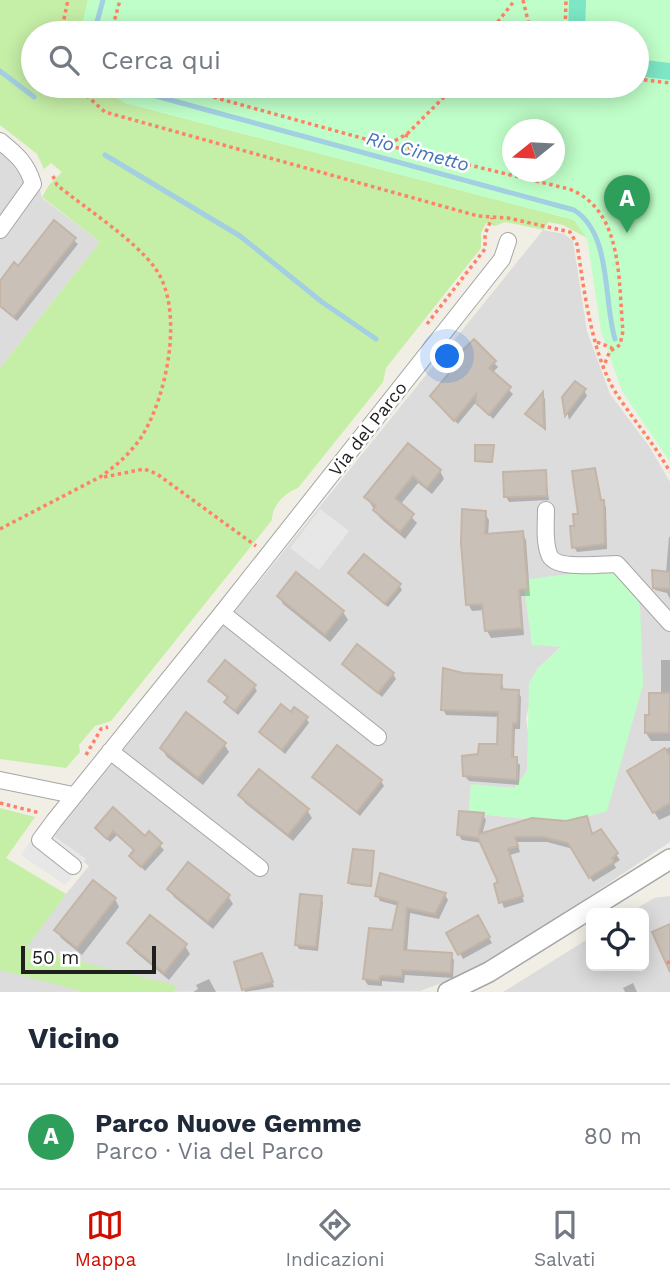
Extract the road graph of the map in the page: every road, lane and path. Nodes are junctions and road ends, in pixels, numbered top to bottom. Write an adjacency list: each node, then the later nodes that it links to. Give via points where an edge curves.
1 (68, 0): 6 (path)
2 (120, 0): 7 (path)
3 (515, 0): 8 (path)
4 (523, 0): 9 (path)
5 (566, 0): 10 (path)
6 (64, 21)
7 (114, 21)
8 (498, 21)
9 (528, 21)
10 (565, 21)
11 (649, 80): 12 (path)
12 (670, 83)
13 (89, 98): 23 (path, via 105,112 478,216 570,232 577,244)
14 (217, 98): 18 (path)
15 (441, 98): 16 (path)
16 (407, 134): 18 (path); 19 (path)
17 (0, 141): 21 (street, via 20,157 33,184)
18 (387, 145): 19 (path)
19 (411, 151): 24 (path, via 569,189 589,199 606,218 613,244 623,331 620,345)
20 (53, 176): 27 (path, via 57,185 148,259 167,295 170,345 155,410 141,437)
21 (0, 230)
22 (508, 241): 31 (street, Via del Parco, via 502,259)
23 (596, 341): 24 (path); 25 (path)
24 (614, 348): 25 (path)
25 (605, 365): 26 (path, via 616,394)
26 (670, 472)
27 (100, 478): 29 (path); 30 (path, via 144,469 157,474)
28 (546, 510): 32 (street, via 548,554 553,561 563,565 617,564)
29 (0, 529)
30 (258, 547)
31 (222, 613): 33 (street); 34 (street, Via del Parco)
32 (670, 623)
33 (378, 737)
34 (110, 751): 36 (street, Via del Parco); 41 (street)
35 (0, 780): 36 (street)
36 (73, 795): 40 (street, Via del Parco, via 40,840)
37 (0, 803): 38 (path)
38 (42, 814)
39 (670, 859): 42 (street, via 489,972)
40 (73, 866)
41 (260, 868)
42 (448, 992)

